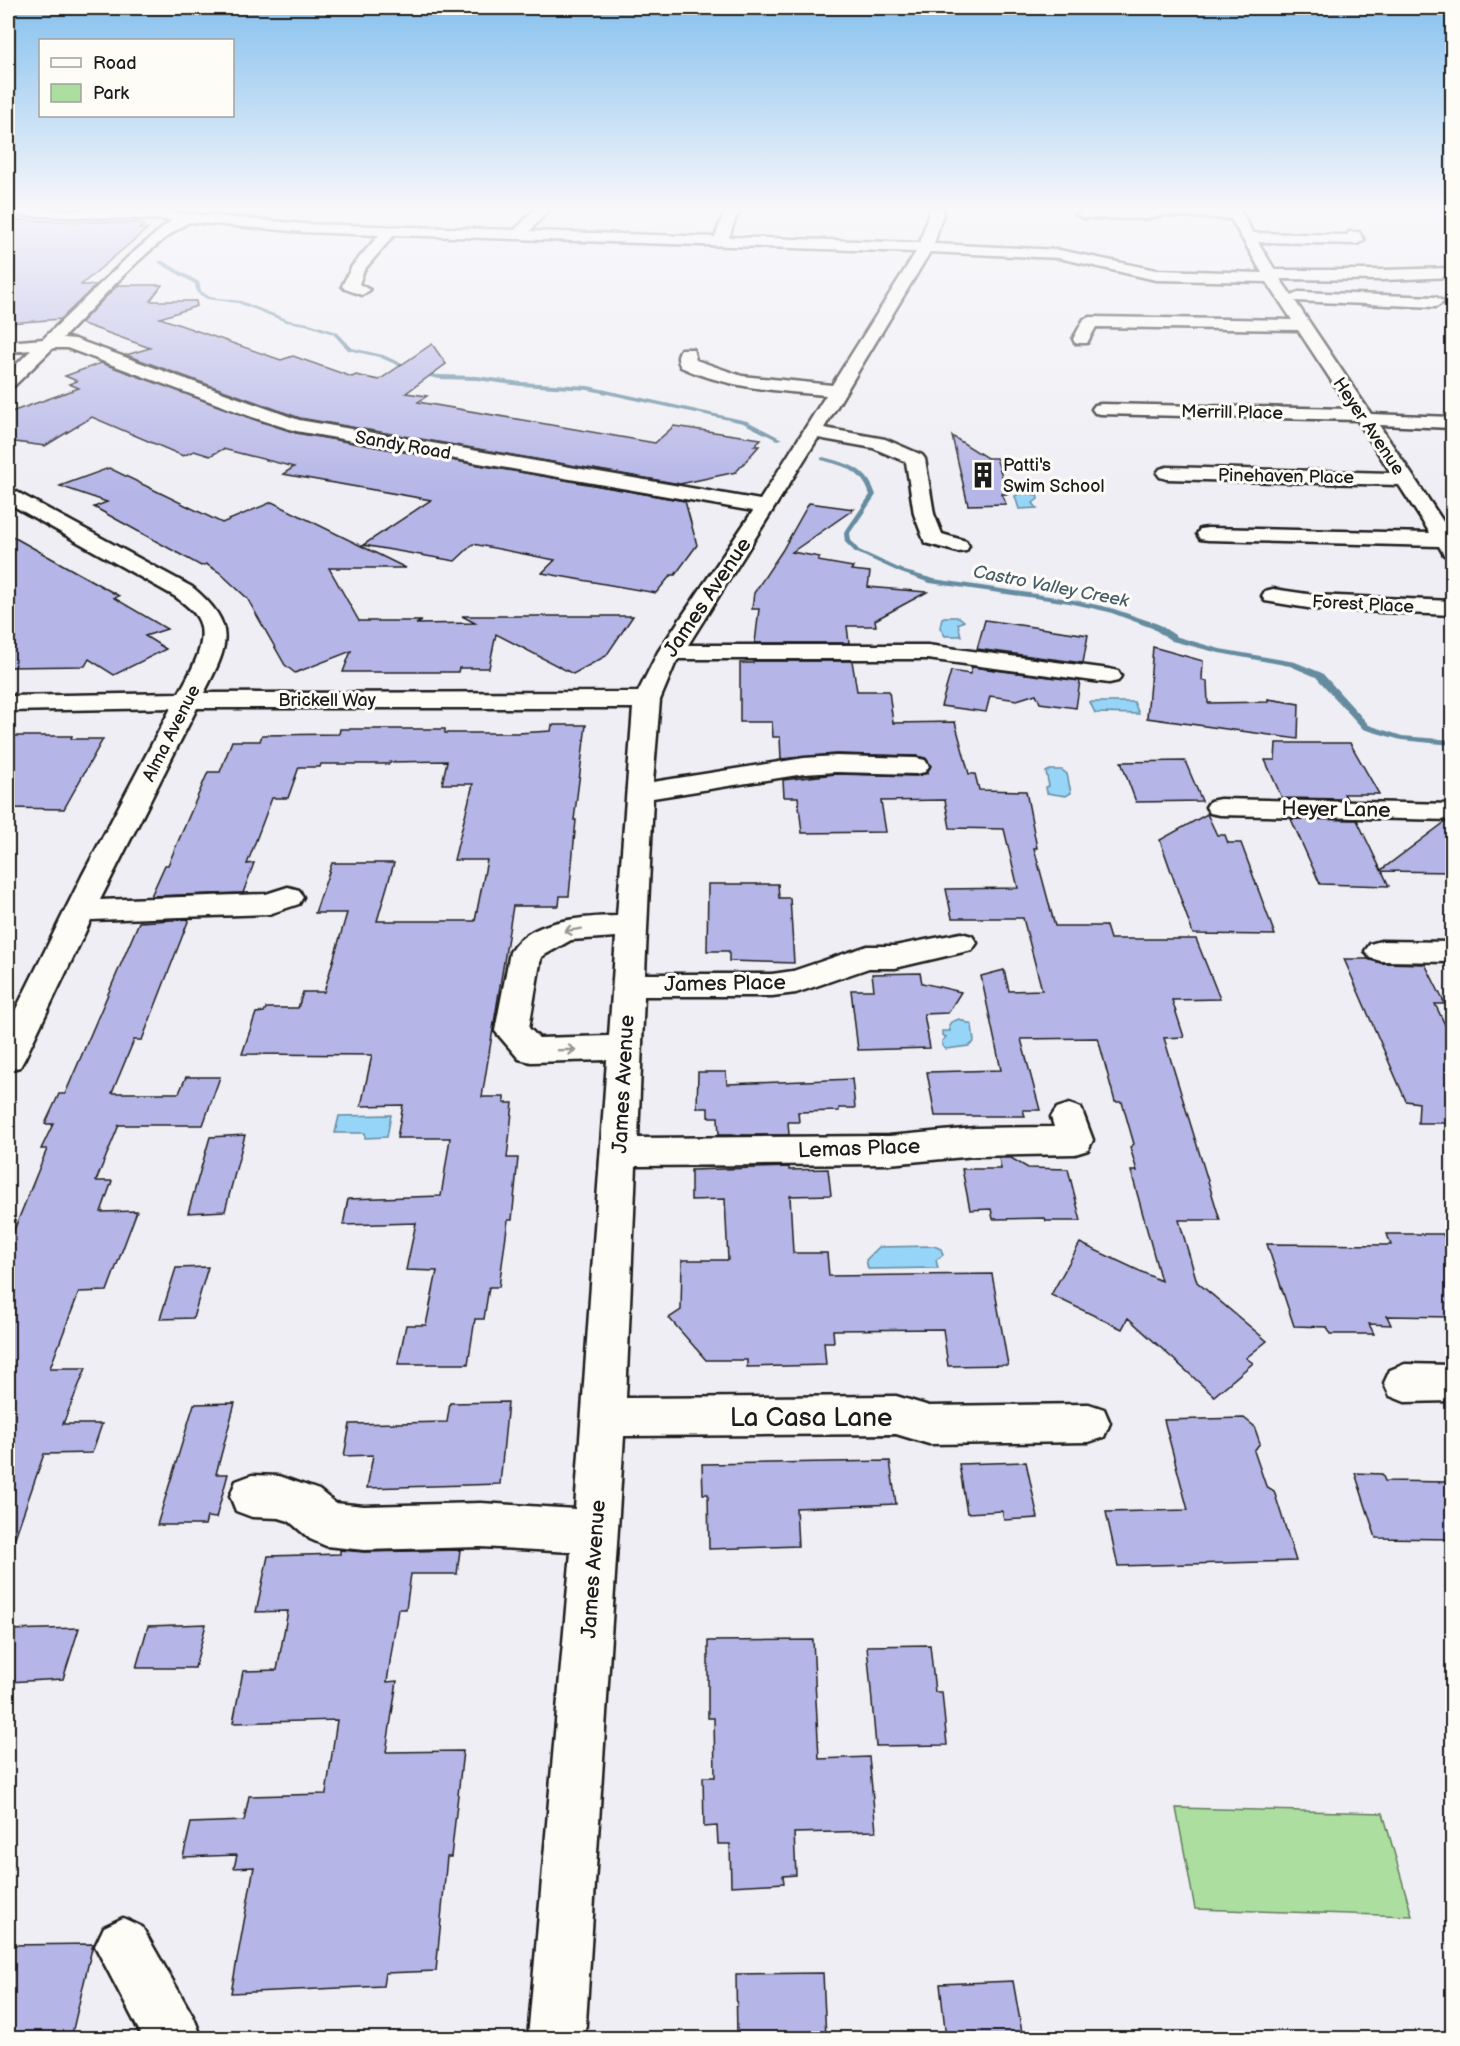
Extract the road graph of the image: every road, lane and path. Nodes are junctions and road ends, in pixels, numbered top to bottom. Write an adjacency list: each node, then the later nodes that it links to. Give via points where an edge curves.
1 (89, 304): 7 (street)
2 (891, 304): 11 (street, James Avenue)
3 (1290, 304): 4 (street, Heyer Avenue)
4 (1303, 325): 6 (street, via 1090,322); 13 (street, Heyer Avenue)
5 (8, 334): 7 (street, Sandy Road, via 40,334)
6 (1081, 339)
7 (51, 341): 8 (street, Sandy Road); 10 (street); 19 (street, Sandy Road, via 69,343 296,424)
8 (8, 347)
9 (687, 353): 11 (street, via 687,363 728,378)
10 (8, 382)
11 (838, 391): 15 (street, James Avenue)
12 (1101, 409): 13 (street, Merrill Place)
13 (1363, 417): 14 (street, Merrill Place); 17 (street, Heyer Avenue)
14 (1452, 422)
15 (813, 432): 19 (street, James Avenue); 22 (street, via 878,443 915,459 924,514 933,538)
16 (1167, 473): 17 (street, Pinehaven Place)
17 (1405, 479): 21 (street, Heyer Avenue)
18 (8, 495): 27 (street, Alma Avenue, via 184,592 204,609 214,627 213,639 207,662)
19 (766, 507): 25 (street, James Avenue)
20 (1208, 534): 21 (street)
21 (1449, 545)
22 (958, 546)
23 (1273, 596): 24 (street, Forest Place, via 1314,603)
24 (1452, 608)
25 (670, 652): 26 (street, via 927,652); 28 (street, James Avenue)
26 (1109, 676)
27 (188, 700): 28 (street, Brickell Way); 29 (street, Brickell Way); 35 (street, Alma Avenue)
28 (647, 700): 31 (street, James Avenue)
29 (8, 703)
30 (916, 766): 31 (street, via 804,766)
31 (639, 792): 36 (street, James Avenue)
32 (1220, 807): 33 (street, Heyer Lane)
33 (1452, 812)
34 (288, 897): 35 (street, via 253,906)
35 (80, 910): 44 (street, Alma Avenue)
36 (631, 926): 42 (street, James Avenue); 43 (street, one-way to 43, via 570,929 544,938 526,952 512,1031 531,1050)
37 (1414, 933): 38 (street)
38 (1452, 933)
39 (961, 943): 42 (street, James Place, via 918,953 867,957 796,982)
40 (1381, 951): 41 (street)
41 (1452, 952)
42 (627, 985): 43 (street, James Avenue)
43 (624, 1047): 46 (street, James Avenue)
44 (8, 1058)
45 (1069, 1117): 46 (street, Lemas Place, via 1075,1140 975,1142 889,1150)
46 (620, 1152): 49 (street, James Avenue)
47 (1405, 1383): 48 (street)
48 (1452, 1383)
49 (604, 1417): 50 (street, La Casa Lane, via 896,1414 929,1425); 52 (street, James Avenue)
50 (1089, 1423)
51 (252, 1496): 52 (street, via 279,1497 303,1505 326,1524 364,1528 481,1525)
52 (596, 1532): 55 (street, James Avenue)
53 (123, 1946): 54 (street)
54 (174, 2038)
55 (557, 2038)

